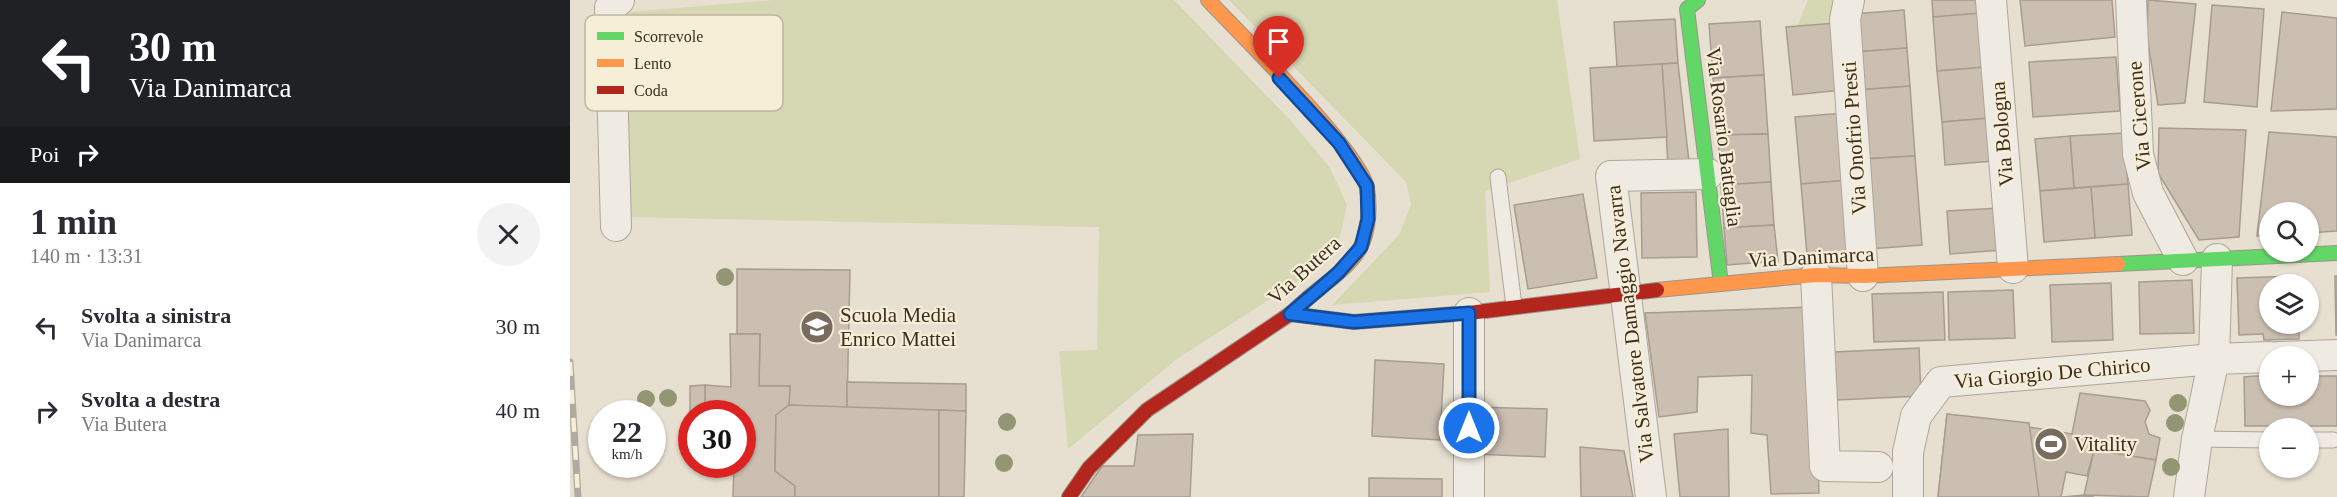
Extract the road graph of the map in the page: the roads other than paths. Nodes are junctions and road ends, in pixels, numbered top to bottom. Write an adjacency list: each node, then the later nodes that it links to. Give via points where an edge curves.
1 (619, 0): 7 (street, via 610,8)
2 (1208, 0): 22 (street, Via Butera, via 1327,128 1367,186 1368,219 1361,247 1338,273)
3 (1698, 0): 9 (street, Via Rosario Battaglia, via 1687,9)
4 (1849, 0): 17 (street, Via Onofrio Presti, via 1845,19)
5 (1991, 0): 15 (street, Via Bologna)
6 (2131, 0): 14 (street, Via Cicerone, via 2138,154 2148,193)
7 (610, 15)
8 (613, 111): 11 (street)
9 (1708, 174): 18 (street, Via Rosario Battaglia); 19 (street, Via Salvatore Damaggio Navarra, via 1611,176)
10 (1498, 177): 20 (lane)
11 (616, 226)
12 (2337, 253): 13 (street, Via Danimarca)
13 (2217, 259): 14 (street, Via Danimarca); 26 (street)
14 (2183, 260): 15 (street, Via Danimarca)
15 (2013, 268): 17 (street, Via Danimarca)
16 (1816, 275): 17 (street, Via Danimarca); 18 (street, Via Danimarca); 31 (street, via 1825,466)
17 (1863, 276)
18 (1721, 284): 19 (street, Via Danimarca)
19 (1624, 293): 20 (street, Via Danimarca); 34 (street, Via Salvatore Damaggio Navarra)
20 (1514, 306): 21 (street, Via Danimarca)
21 (1469, 313): 22 (street, Via Danimarca, via 1354,322); 33 (street)
22 (1290, 314): 32 (street, Via Butera, via 1147,410 1089,468)
23 (2337, 355): 24 (street)
24 (2319, 356)
25 (2259, 357): 26 (street, Via Giorgio De Chirico)
26 (2214, 359): 27 (street); 35 (street, Via Giorgio De Chirico, via 1941,382 1916,416 1908,452)
27 (2197, 440): 28 (lane); 36 (street)
28 (2259, 440)
29 (2319, 440): 30 (lane)
30 (2333, 440)
31 (1878, 467)
32 (1069, 497)
33 (1469, 497)
34 (1651, 497)
35 (1908, 497)
36 (2188, 497)

